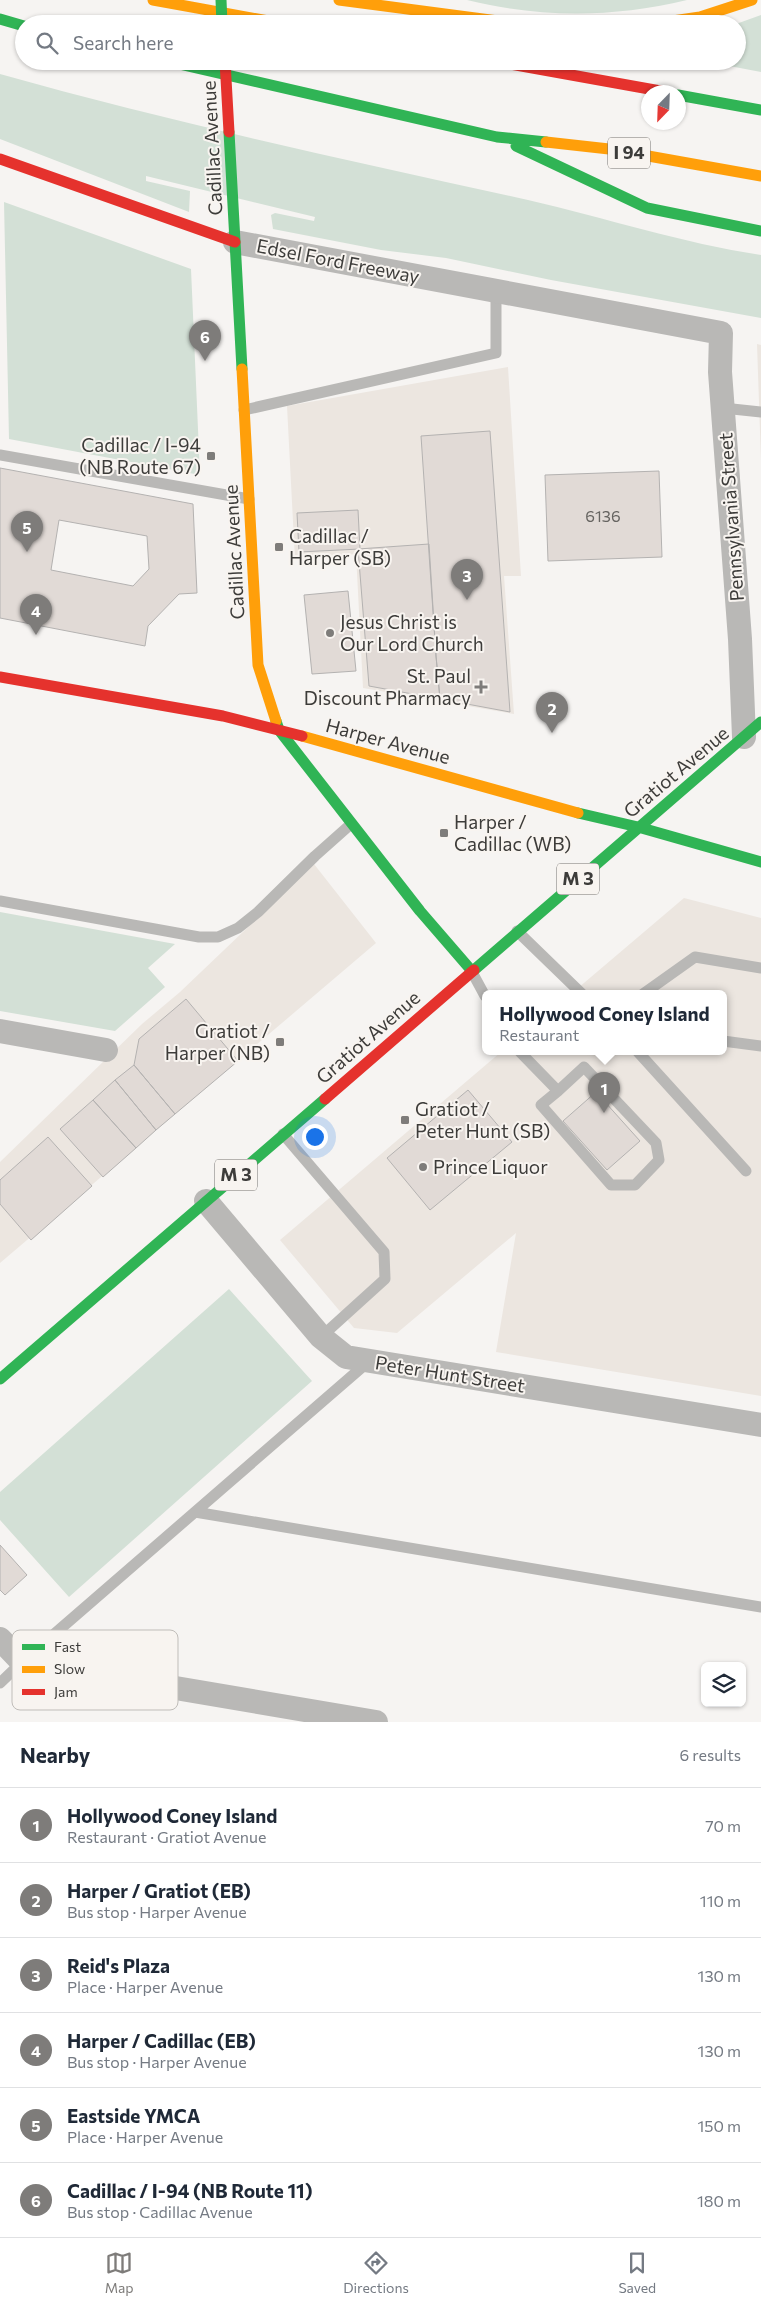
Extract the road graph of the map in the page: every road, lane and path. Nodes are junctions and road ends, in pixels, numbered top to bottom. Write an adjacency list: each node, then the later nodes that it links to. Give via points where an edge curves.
1 (153, 0): 6 (main road)
2 (221, 0): 5 (main road, bridge)
3 (339, 0): 7 (main road)
4 (752, 0): 8 (main road)
5 (222, 15)
6 (235, 15)
7 (453, 15)
8 (706, 15)
9 (0, 19): 10 (main road)
10 (15, 23)
11 (206, 70): 17 (main road, I 94)
12 (226, 70): 21 (main road, Cadillac Avenue, bridge)
13 (543, 70): 14 (main road)
14 (641, 88)
15 (686, 96): 16 (main road)
16 (761, 110)
17 (497, 136): 19 (main road, I 94, via 609,149); 20 (main road, via 647,208)
18 (0, 159): 21 (main road, Edsel Ford Freeway)
19 (761, 176)
20 (761, 231)
21 (235, 242): 22 (street, Edsel Ford Freeway); 25 (main road, Cadillac Avenue)
22 (496, 290): 23 (street, Edsel Ford Freeway); 25 (lane, via 496,353)
23 (687, 326): 24 (street, Pennsylvania Street, via 721,333)
24 (723, 408): 26 (lane); 31 (street, Pennsylvania Street, via 740,639)
25 (244, 410): 28 (main road, Cadillac Avenue)
26 (761, 412)
27 (0, 455): 28 (lane)
28 (249, 499): 30 (main road, Cadillac Avenue, via 258,665)
29 (0, 676): 30 (main road, Harper Avenue, via 223,716)
30 (278, 730): 32 (main road, Cadillac Avenue); 33 (main road, Harper Avenue)
31 (752, 730): 33 (main road, Gratiot Avenue / M 3)
32 (352, 824): 35 (lane, via 258,912 238,928 218,937 199,937); 38 (main road, Cadillac Avenue)
33 (638, 827): 34 (main road, Harper Avenue); 36 (main road, Gratiot Avenue / M 3)
34 (761, 862)
35 (0, 901)
36 (517, 931): 38 (main road, Gratiot Avenue / M 3); 40 (lane)
37 (761, 968): 41 (lane, via 695,957)
38 (471, 970): 39 (lane); 49 (main road, Gratiot Avenue / M 3)
39 (482, 990)
40 (578, 990)
41 (649, 990)
42 (0, 1031): 45 (street)
43 (727, 1041): 44 (lane)
44 (761, 1046)
45 (106, 1050)
46 (523, 1055): 48 (lane)
47 (641, 1055): 50 (lane)
48 (558, 1091): 48 (lane, via 584,1068 656,1142 659,1160 635,1185 611,1185 541,1105)
49 (283, 1134): 51 (main road, Gratiot Avenue / M 3); 52 (lane, via 384,1252 385,1279)
50 (746, 1171)
51 (206, 1201): 52 (street, Peter Hunt Street); 54 (main road, Gratiot Avenue / M 3)
52 (321, 1337): 53 (street, Peter Hunt Street, via 346,1357)
53 (369, 1361): 55 (street, Peter Hunt Street); 56 (lane)
54 (0, 1379)
55 (761, 1426)
56 (195, 1512): 57 (lane); 58 (lane)
57 (761, 1607)
58 (59, 1630)
59 (0, 1639): 60 (street)
60 (12, 1652)
61 (12, 1672): 62 (lane)
62 (0, 1684)
63 (178, 1688): 64 (street)
64 (376, 1722)

